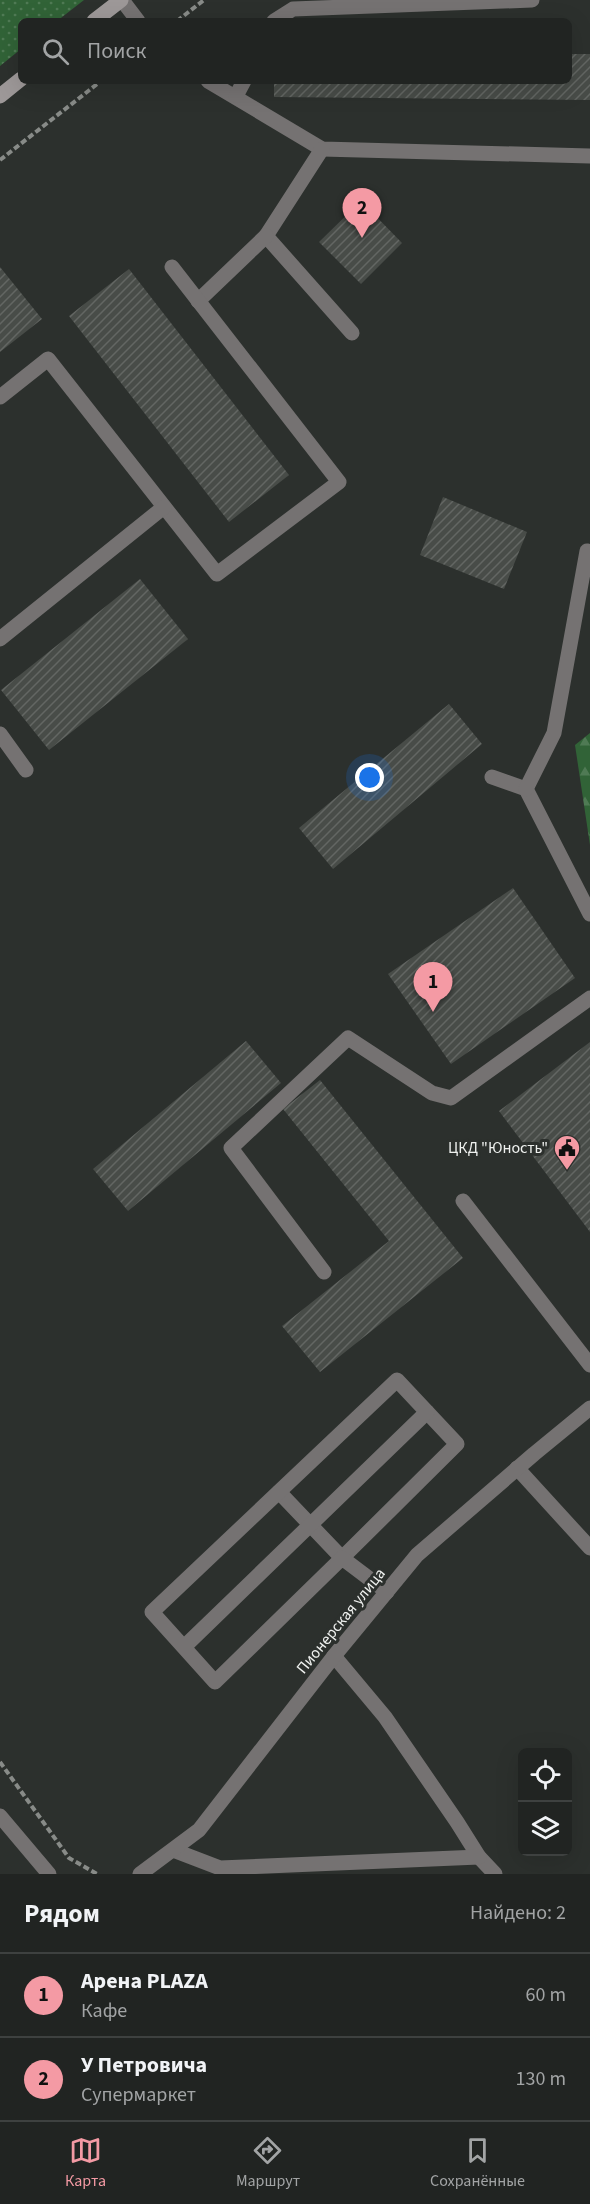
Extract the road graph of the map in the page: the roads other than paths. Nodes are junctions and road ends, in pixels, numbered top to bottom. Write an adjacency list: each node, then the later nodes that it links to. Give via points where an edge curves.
1 (121, 0): 3 (main road); 4 (street)
2 (532, 0): 5 (street, via 293,9)
3 (98, 18)
4 (136, 18)
5 (279, 18)
6 (18, 81): 9 (main road)
7 (214, 84): 10 (street)
8 (242, 84): 10 (street)
9 (0, 96)
10 (236, 96): 11 (street)
11 (322, 149): 12 (street); 13 (street)
12 (590, 156)
13 (266, 236): 15 (street); 16 (street)
14 (172, 267): 15 (street)
15 (198, 301): 18 (street, via 339,482 217,574)
16 (352, 333)
17 (0, 397): 18 (street, via 48,359)
18 (164, 507): 20 (street)
19 (586, 551): 24 (street, via 554,733)
20 (0, 639)
21 (0, 734): 22 (street)
22 (26, 770)
23 (492, 777): 24 (street)
24 (526, 789): 25 (street)
25 (590, 914)
26 (590, 998): 28 (street, via 451,1098 432,1093 348,1038 231,1148)
27 (463, 1201): 29 (street)
28 (324, 1272)
29 (590, 1365)
30 (590, 1408): 32 (street, Пионерская улица)
31 (427, 1412): 33 (street, via 396,1380); 34 (street); 36 (street, via 457,1444)
32 (517, 1468): 35 (street); 37 (street, Пионерская улица, via 417,1555)
33 (279, 1492): 34 (street); 38 (street, via 152,1612)
34 (310, 1525): 36 (street); 38 (street)
35 (590, 1548)
36 (342, 1557): 37 (street); 38 (street, via 215,1682)
37 (387, 1592): 39 (street, Пионерская улица)
38 (184, 1647)
39 (334, 1656): 41 (street, Пионерская улица, via 199,1830); 42 (street, via 385,1717)
40 (0, 1816): 43 (street)
41 (173, 1850): 42 (street, via 220,1868); 44 (street, Пионерская улица)
42 (479, 1857): 45 (street)
43 (49, 1874)
44 (140, 1874)
45 (495, 1874)

